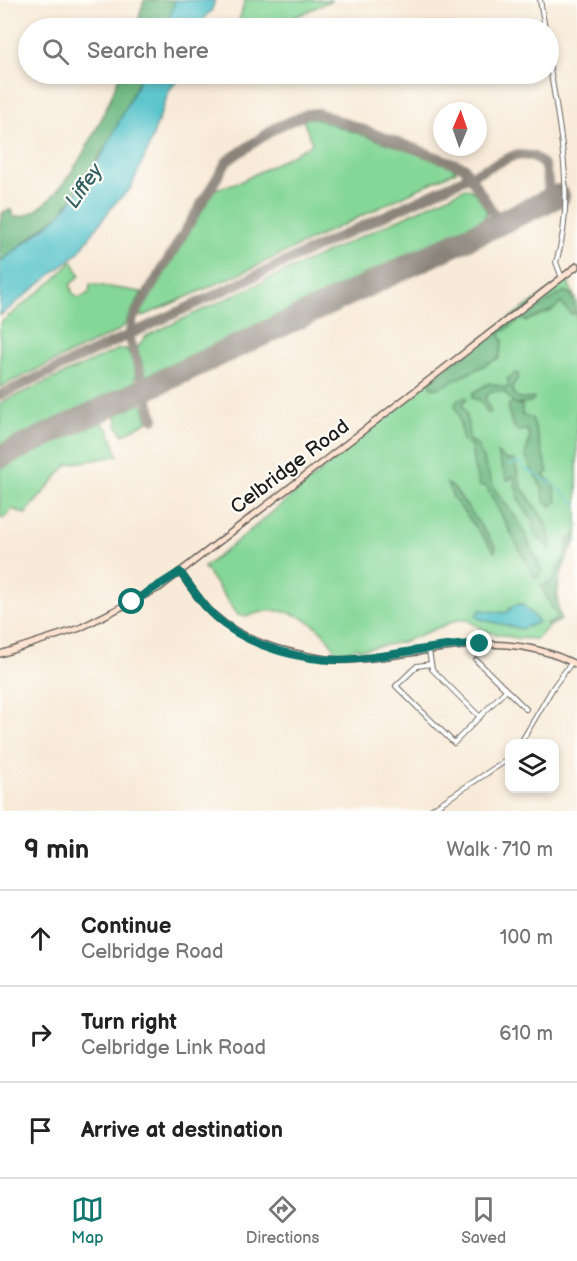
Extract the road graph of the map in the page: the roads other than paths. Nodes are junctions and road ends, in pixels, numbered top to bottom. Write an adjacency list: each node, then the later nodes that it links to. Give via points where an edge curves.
1 (540, 0): 2 (street)
2 (543, 18)
3 (553, 84): 5 (street, via 569,198 562,248 555,265)
4 (577, 266): 5 (main road, Celbridge Road)
5 (562, 278): 6 (main road, Celbridge Road)
6 (180, 572): 7 (main road, via 216,617 262,644 337,660); 8 (main road, Celbridge Road, via 155,590 80,628)
7 (429, 648): 10 (street); 11 (main road, via 505,646 543,652)
8 (0, 654)
9 (476, 660): 12 (street)
10 (431, 664): 14 (street, via 435,673); 14 (street, via 417,666 396,686 454,743)
11 (575, 664): 15 (street, via 554,686)
12 (506, 690): 13 (street); 14 (street)
13 (526, 709)
14 (480, 717)
15 (523, 739)
16 (505, 761): 17 (street)
17 (429, 811)

